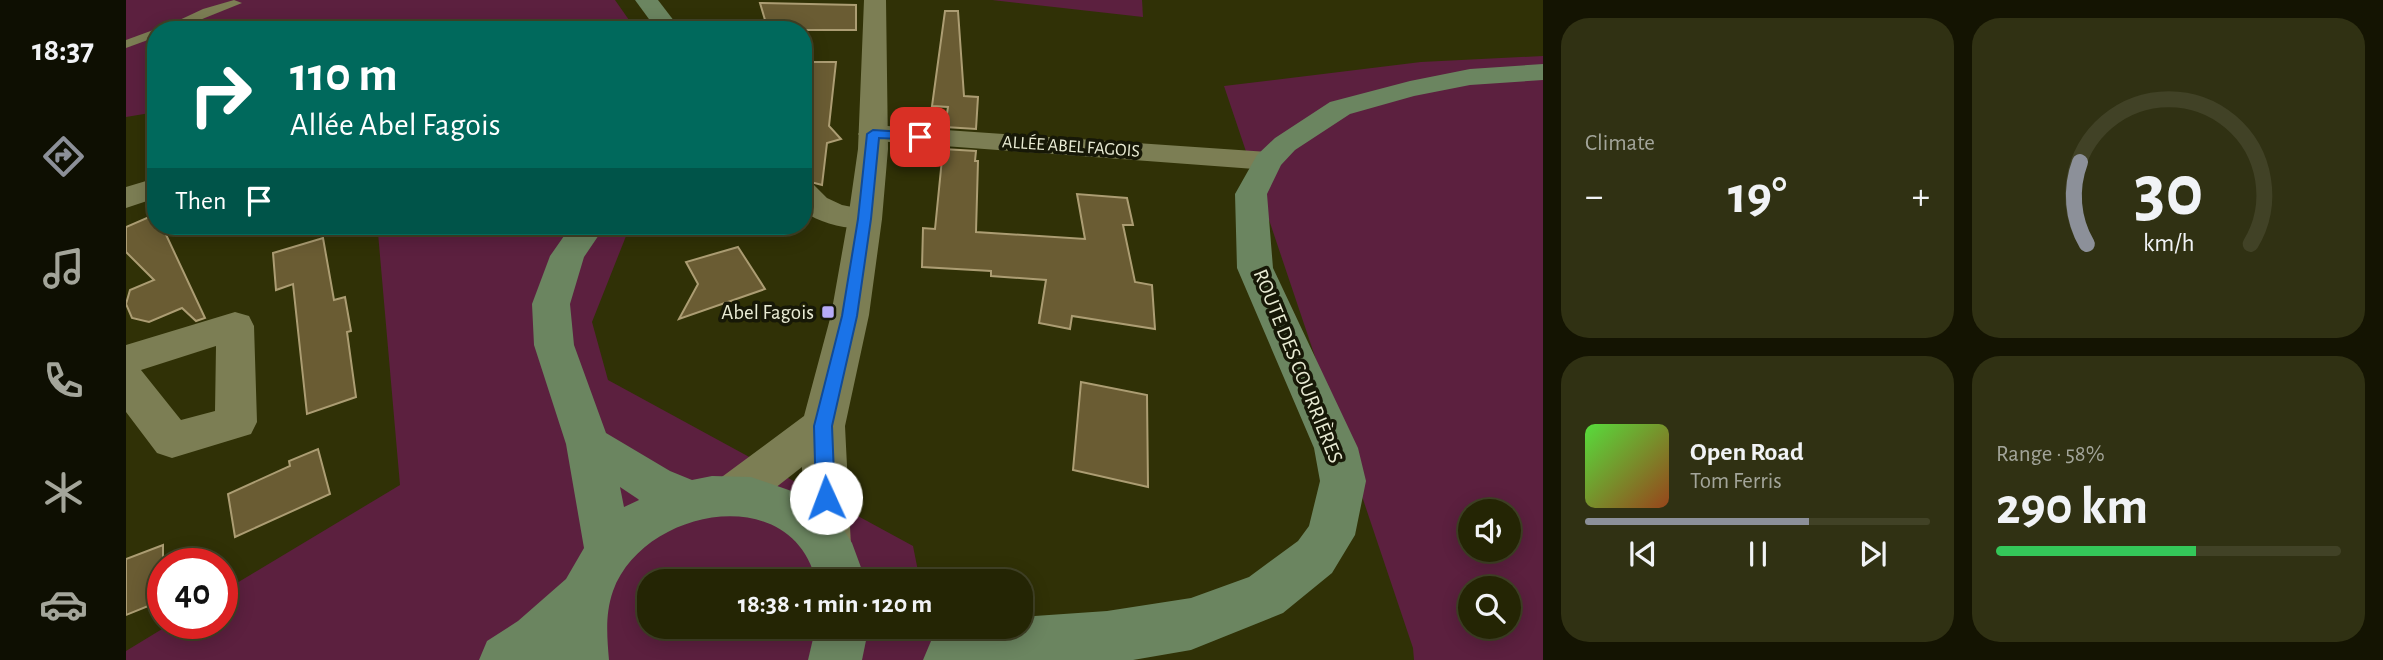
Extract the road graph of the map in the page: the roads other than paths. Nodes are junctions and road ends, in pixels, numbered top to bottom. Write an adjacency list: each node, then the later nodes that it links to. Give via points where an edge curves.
1 (646, 0): 5 (main road)
2 (875, 0): 9 (street)
3 (236, 4): 4 (lane)
4 (184, 21)
5 (661, 21)
6 (147, 36): 7 (lane)
7 (126, 44)
8 (1543, 72): 10 (main road, ROUTE DES COURRIÈRES, via 1470,77 1340,108 1306,128)
9 (873, 134): 10 (street, ALLÉE ABEL FAGOIS); 14 (street)
10 (1268, 161): 27 (main road, ROUTE DES COURRIÈRES, via 1251,194 1255,268 1336,448 1343,481 1331,535 1315,557 1265,596 1191,624)
11 (147, 190): 12 (street)
12 (126, 198)
13 (812, 204): 14 (street, via 840,217)
14 (864, 219): 18 (street, via 850,316)
15 (582, 235): 19 (main road, via 567,256 551,304 554,345)
16 (126, 360): 17 (street, via 235,326 236,422 172,440)
17 (126, 381)
18 (823, 426): 20 (street); 23 (street)
19 (588, 444): 21 (main road); 22 (main road)
20 (736, 494): 21 (main road); 23 (main road, via 770,501 802,517)
21 (685, 499): 22 (main road, via 657,511)
22 (609, 551): 24 (main road)
23 (841, 569)
24 (585, 597): 28 (main road, via 537,640); 29 (main road, via 578,643)
25 (840, 639): 30 (main road)
26 (1009, 639): 27 (main road, ROUTE DES COURRIÈRES)
27 (1027, 645): 31 (main road, ROUTE DES COURRIÈRES)
28 (506, 660)
29 (582, 660)
30 (835, 660)
31 (950, 660)

